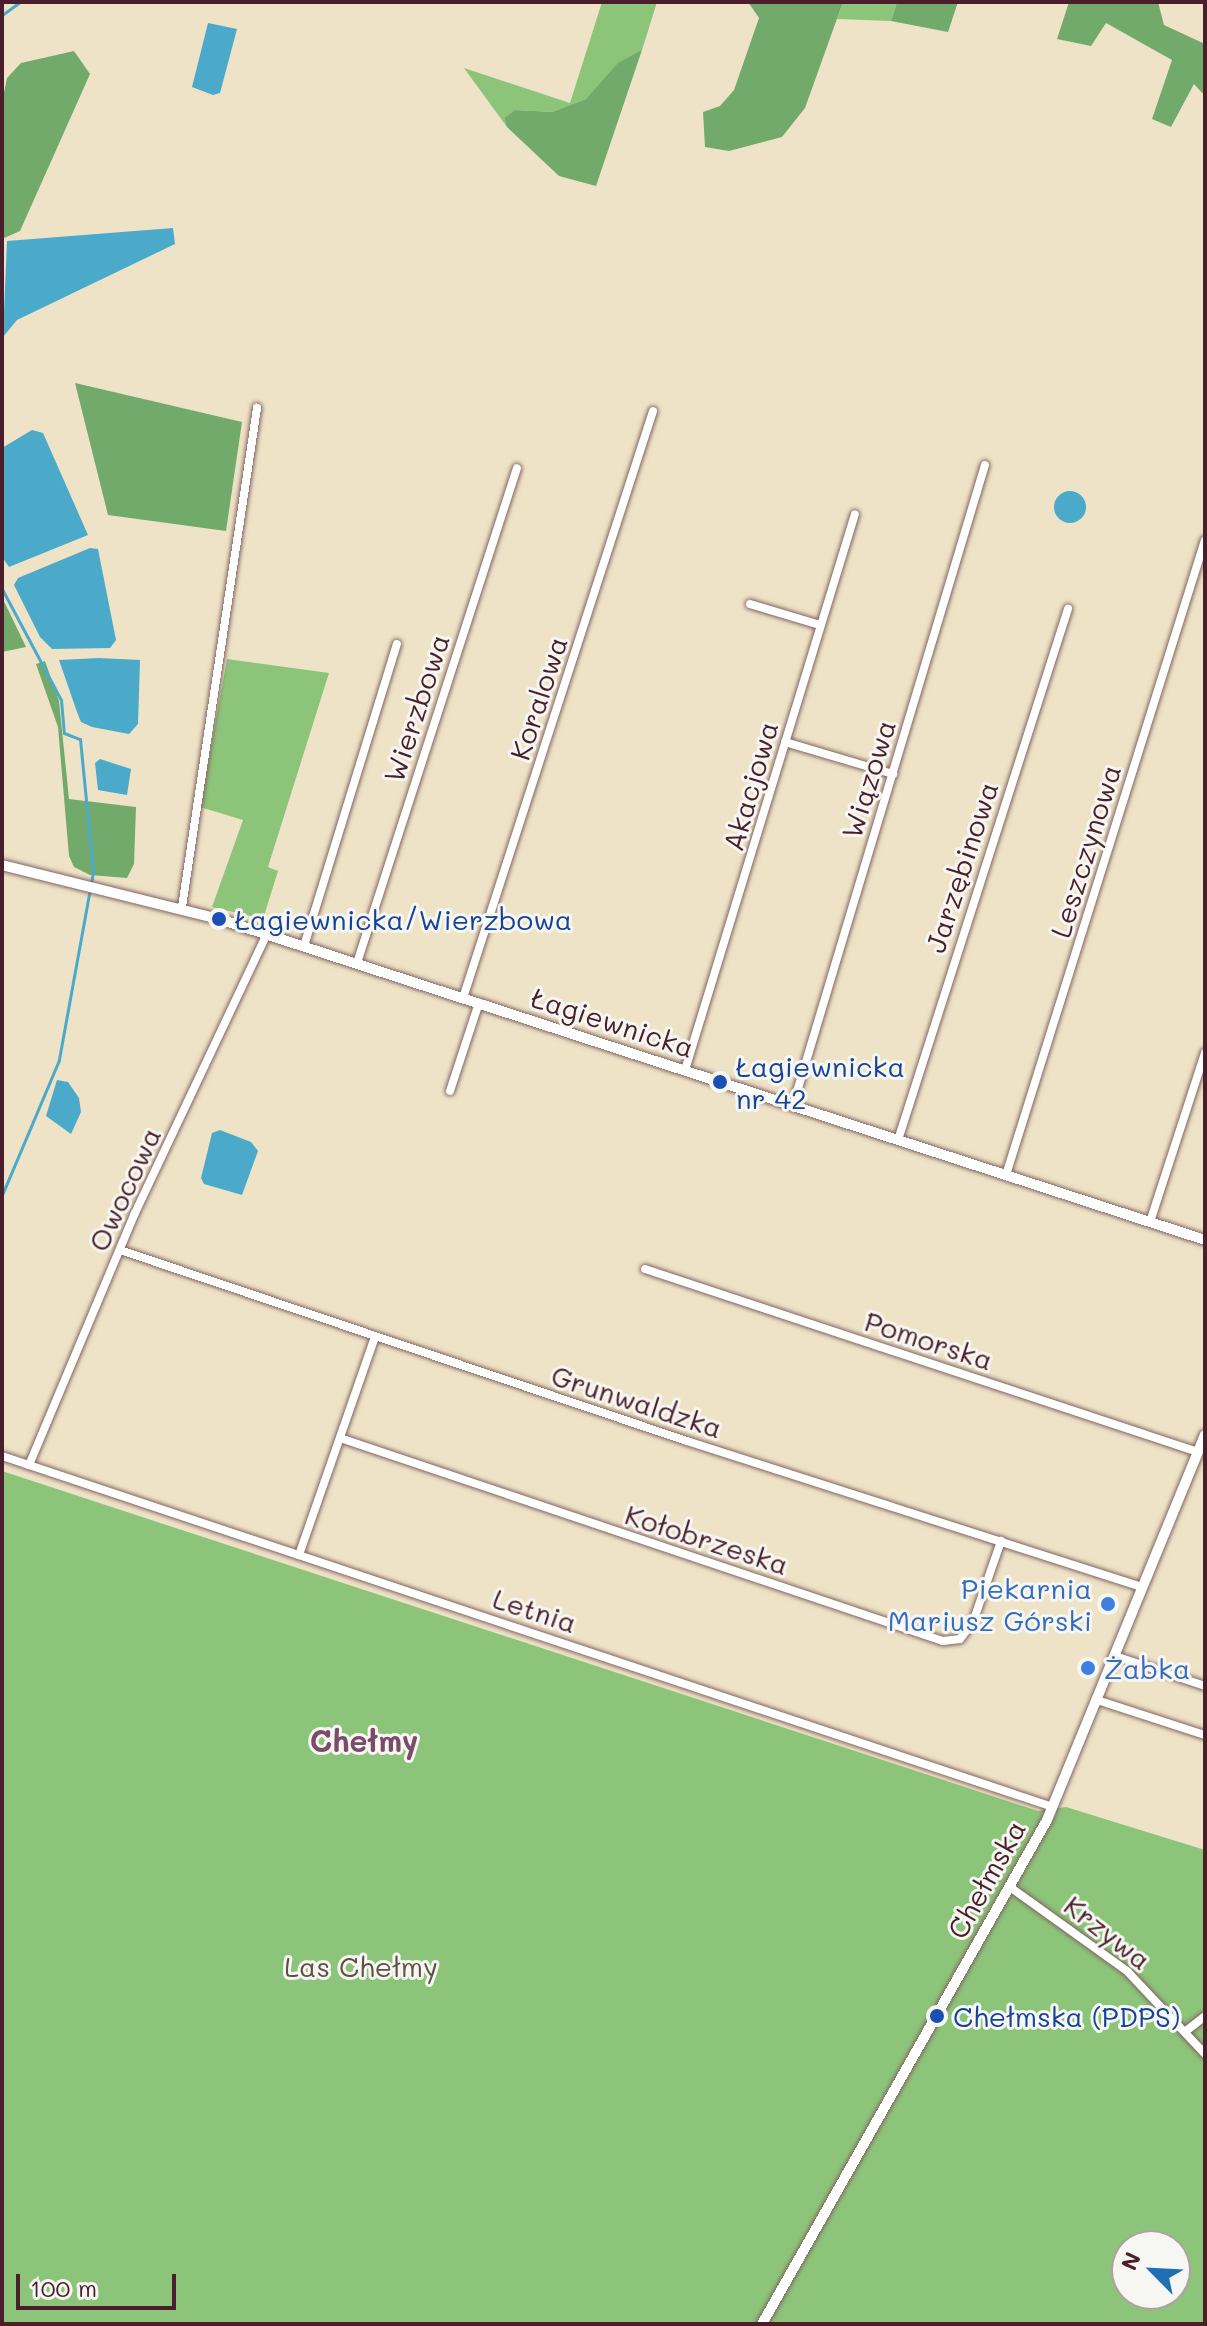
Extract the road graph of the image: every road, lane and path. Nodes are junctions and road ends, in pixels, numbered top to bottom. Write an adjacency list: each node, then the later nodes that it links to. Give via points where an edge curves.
1 (257, 408): 14 (street)
2 (653, 411): 18 (street, Koralowa)
3 (985, 465): 12 (street, Wiązowa)
4 (517, 468): 17 (street, Wierzbowa)
5 (855, 514): 9 (street, Akacjowa)
6 (1205, 540): 25 (street, Leszczynowa)
7 (750, 604): 9 (street)
8 (1068, 609): 24 (street, Jarzębinowa)
9 (820, 625): 11 (street, Akacjowa)
10 (397, 644): 16 (street)
11 (785, 742): 12 (street); 21 (street, Akacjowa)
12 (893, 774): 23 (street, Wiązowa)
13 (2, 865): 14 (street, Łagiewnicka)
14 (182, 907): 15 (street, Łagiewnicka)
15 (267, 934): 16 (street, Łagiewnicka); 28 (street, Owocowa)
16 (304, 946): 17 (street, Łagiewnicka)
17 (357, 963): 18 (street, Łagiewnicka)
18 (463, 998): 19 (street, Łagiewnicka)
19 (479, 1003): 21 (street, Łagiewnicka); 22 (street)
20 (1205, 1053): 26 (street)
21 (685, 1070): 23 (street, Łagiewnicka)
22 (450, 1091)
23 (793, 1105): 24 (street, Łagiewnicka)
24 (898, 1140): 25 (street, Łagiewnicka)
25 (1006, 1175): 26 (street, Łagiewnicka)
26 (1150, 1222): 27 (street, Łagiewnicka)
27 (1205, 1240)
28 (120, 1250): 30 (street, Grunwaldzka); 35 (street, Owocowa)
29 (645, 1269): 33 (street, Pomorska)
30 (375, 1337): 32 (street); 36 (street, Grunwaldzka)
31 (1205, 1435): 33 (street, Chełmska)
32 (340, 1438): 36 (street, Kołobrzeska, via 943,1641 960,1639 973,1622); 37 (street)
33 (1198, 1452): 38 (street, Chełmska)
34 (2, 1456): 35 (street, Letnia)
35 (29, 1465): 37 (street, Letnia)
36 (1001, 1541): 38 (street, Grunwaldzka)
37 (299, 1555): 43 (street, Letnia)
38 (1143, 1587): 39 (street, Chełmska)
39 (1115, 1656): 40 (street); 41 (street, Chełmska)
40 (1205, 1686)
41 (1097, 1700): 42 (street); 43 (street, Chełmska)
42 (1205, 1735)
43 (1053, 1807): 44 (street, Chełmska)
44 (1010, 1887): 46 (street, Krzywa, via 1127,1971); 48 (street, Chełmska)
45 (1205, 2016): 46 (street)
46 (1186, 2031): 47 (street, Krzywa)
47 (1205, 2054)
48 (762, 2324)

